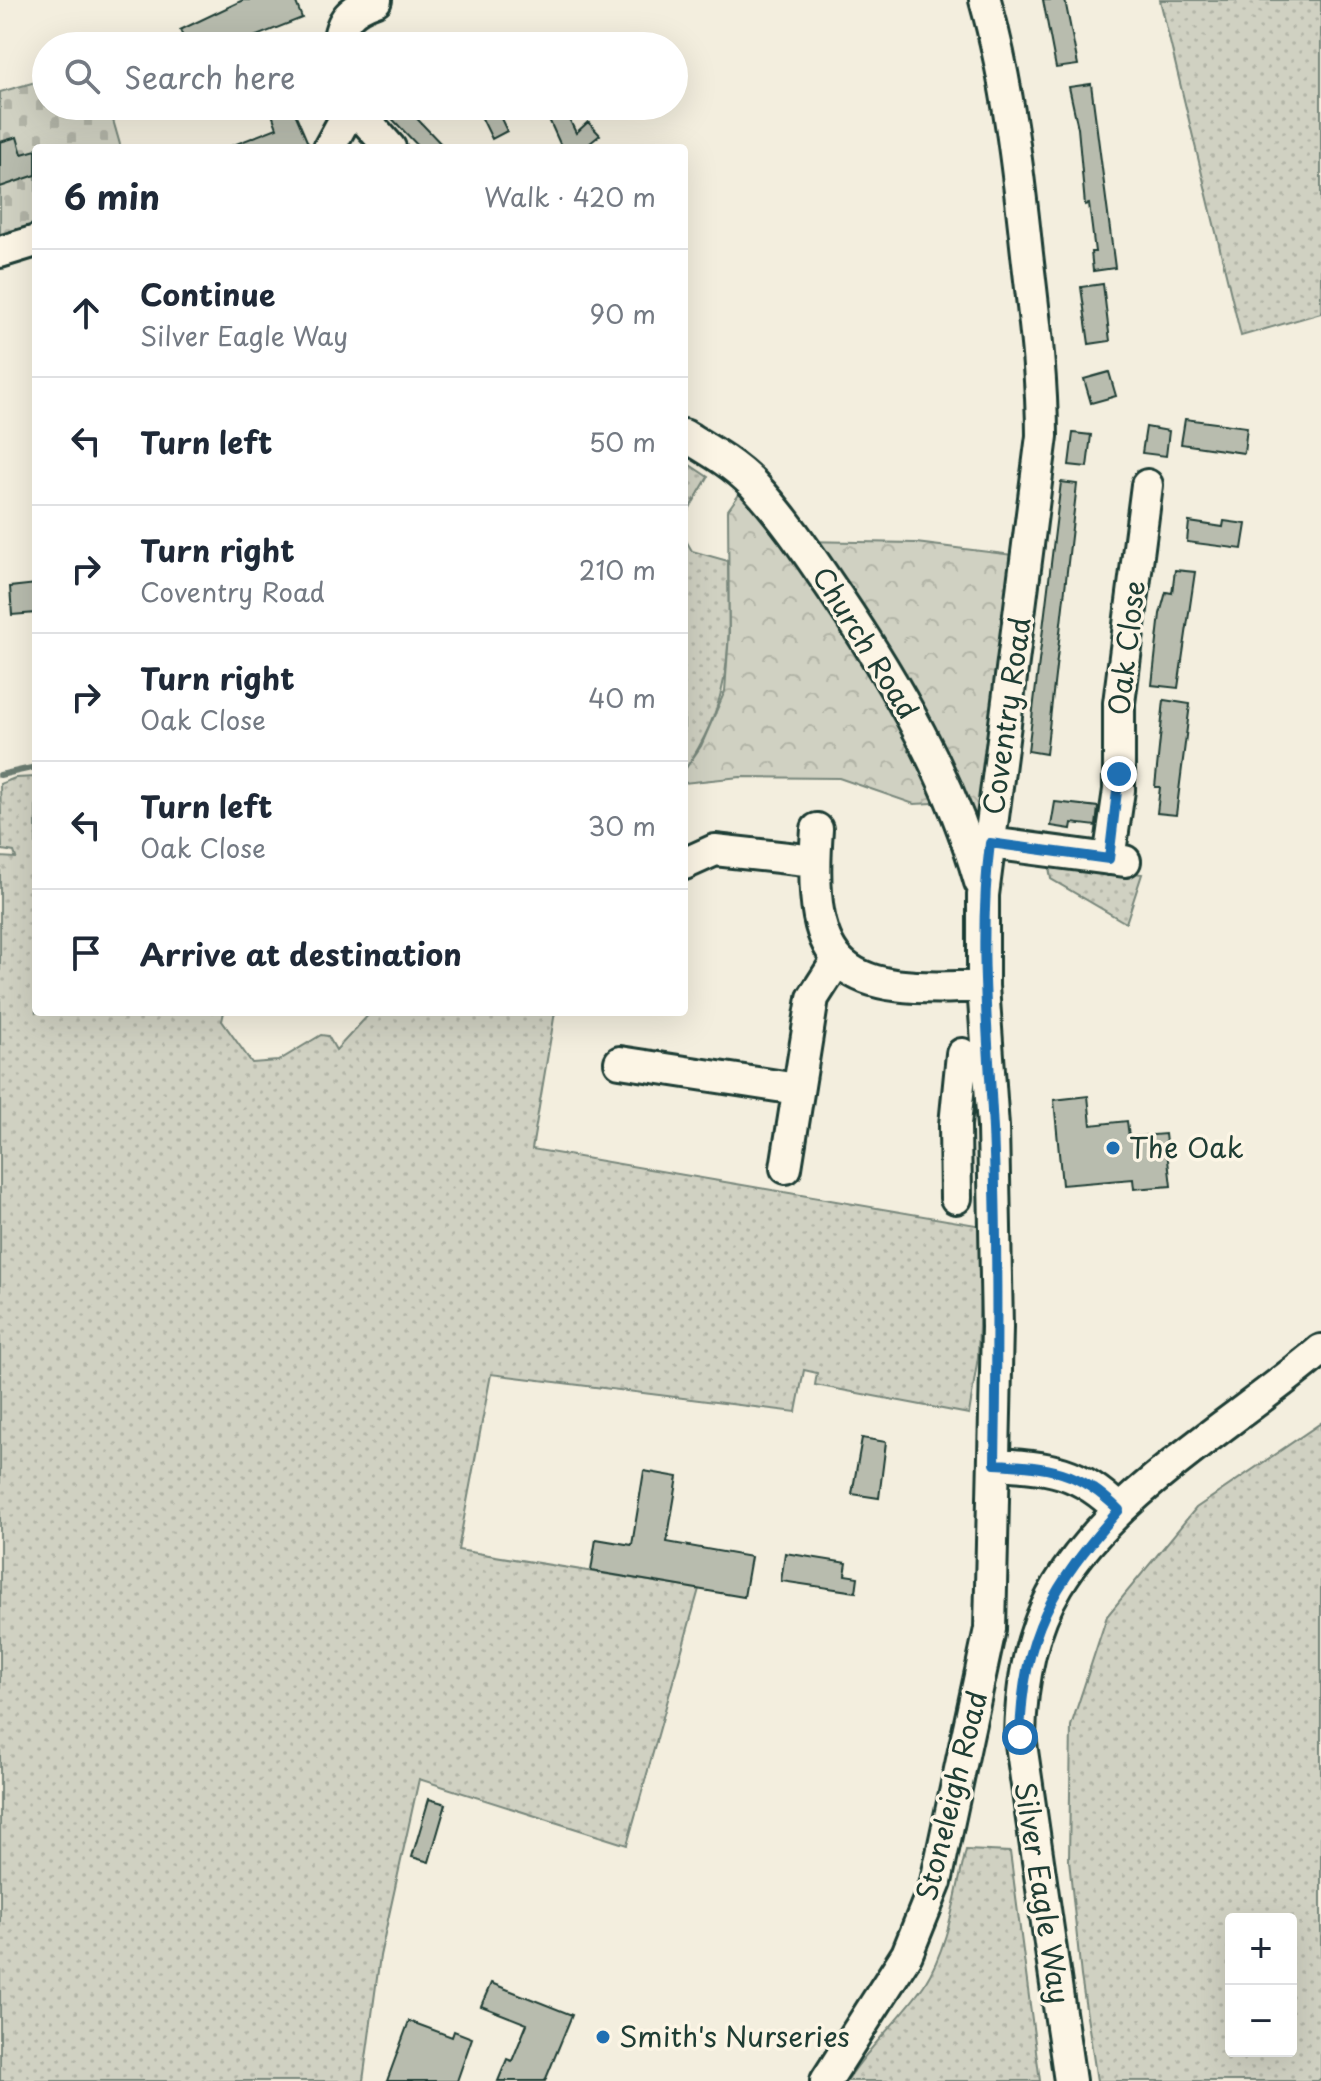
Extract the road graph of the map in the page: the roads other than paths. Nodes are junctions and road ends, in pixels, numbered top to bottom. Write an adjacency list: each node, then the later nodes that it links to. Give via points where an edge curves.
1 (376, 0): 3 (street, via 346,16)
2 (985, 0): 13 (street, Coventry Road, via 1004,80 1042,388 1029,557)
3 (342, 32)
4 (344, 120): 6 (street)
5 (365, 120): 7 (street)
6 (331, 144)
7 (386, 144)
8 (32, 242): 9 (street)
9 (0, 252)
10 (688, 438): 16 (street, Church Road, via 752,482 867,641 940,773)
11 (1147, 485): 13 (street, Oak Close, via 1119,703 1117,860)
12 (817, 829): 14 (street)
13 (990, 843): 16 (street, Coventry Road)
14 (815, 861): 15 (street, via 715,850); 17 (street, via 822,931)
15 (688, 862)
16 (983, 895): 18 (street, Coventry Road)
17 (836, 962): 18 (street, via 880,982); 21 (street, via 813,998)
18 (983, 986): 23 (street, Coventry Road)
19 (962, 1054): 22 (street)
20 (620, 1062): 21 (street)
21 (797, 1089): 24 (street)
22 (958, 1145): 23 (street); 25 (street)
23 (993, 1148): 27 (street, Coventry Road)
24 (786, 1168)
25 (956, 1198)
26 (1321, 1350): 28 (street, Silver Eagle Way)
27 (995, 1464): 28 (street, via 1064,1472 1085,1480); 29 (street, Coventry Road)
28 (1119, 1510): 31 (street, Silver Eagle Way, via 1058,1584 1033,1642 1021,1703 1024,1776)
29 (990, 1629): 30 (street, Stoneleigh Road, via 936,1882 907,1954)
30 (826, 2081)
31 (1070, 2081)

